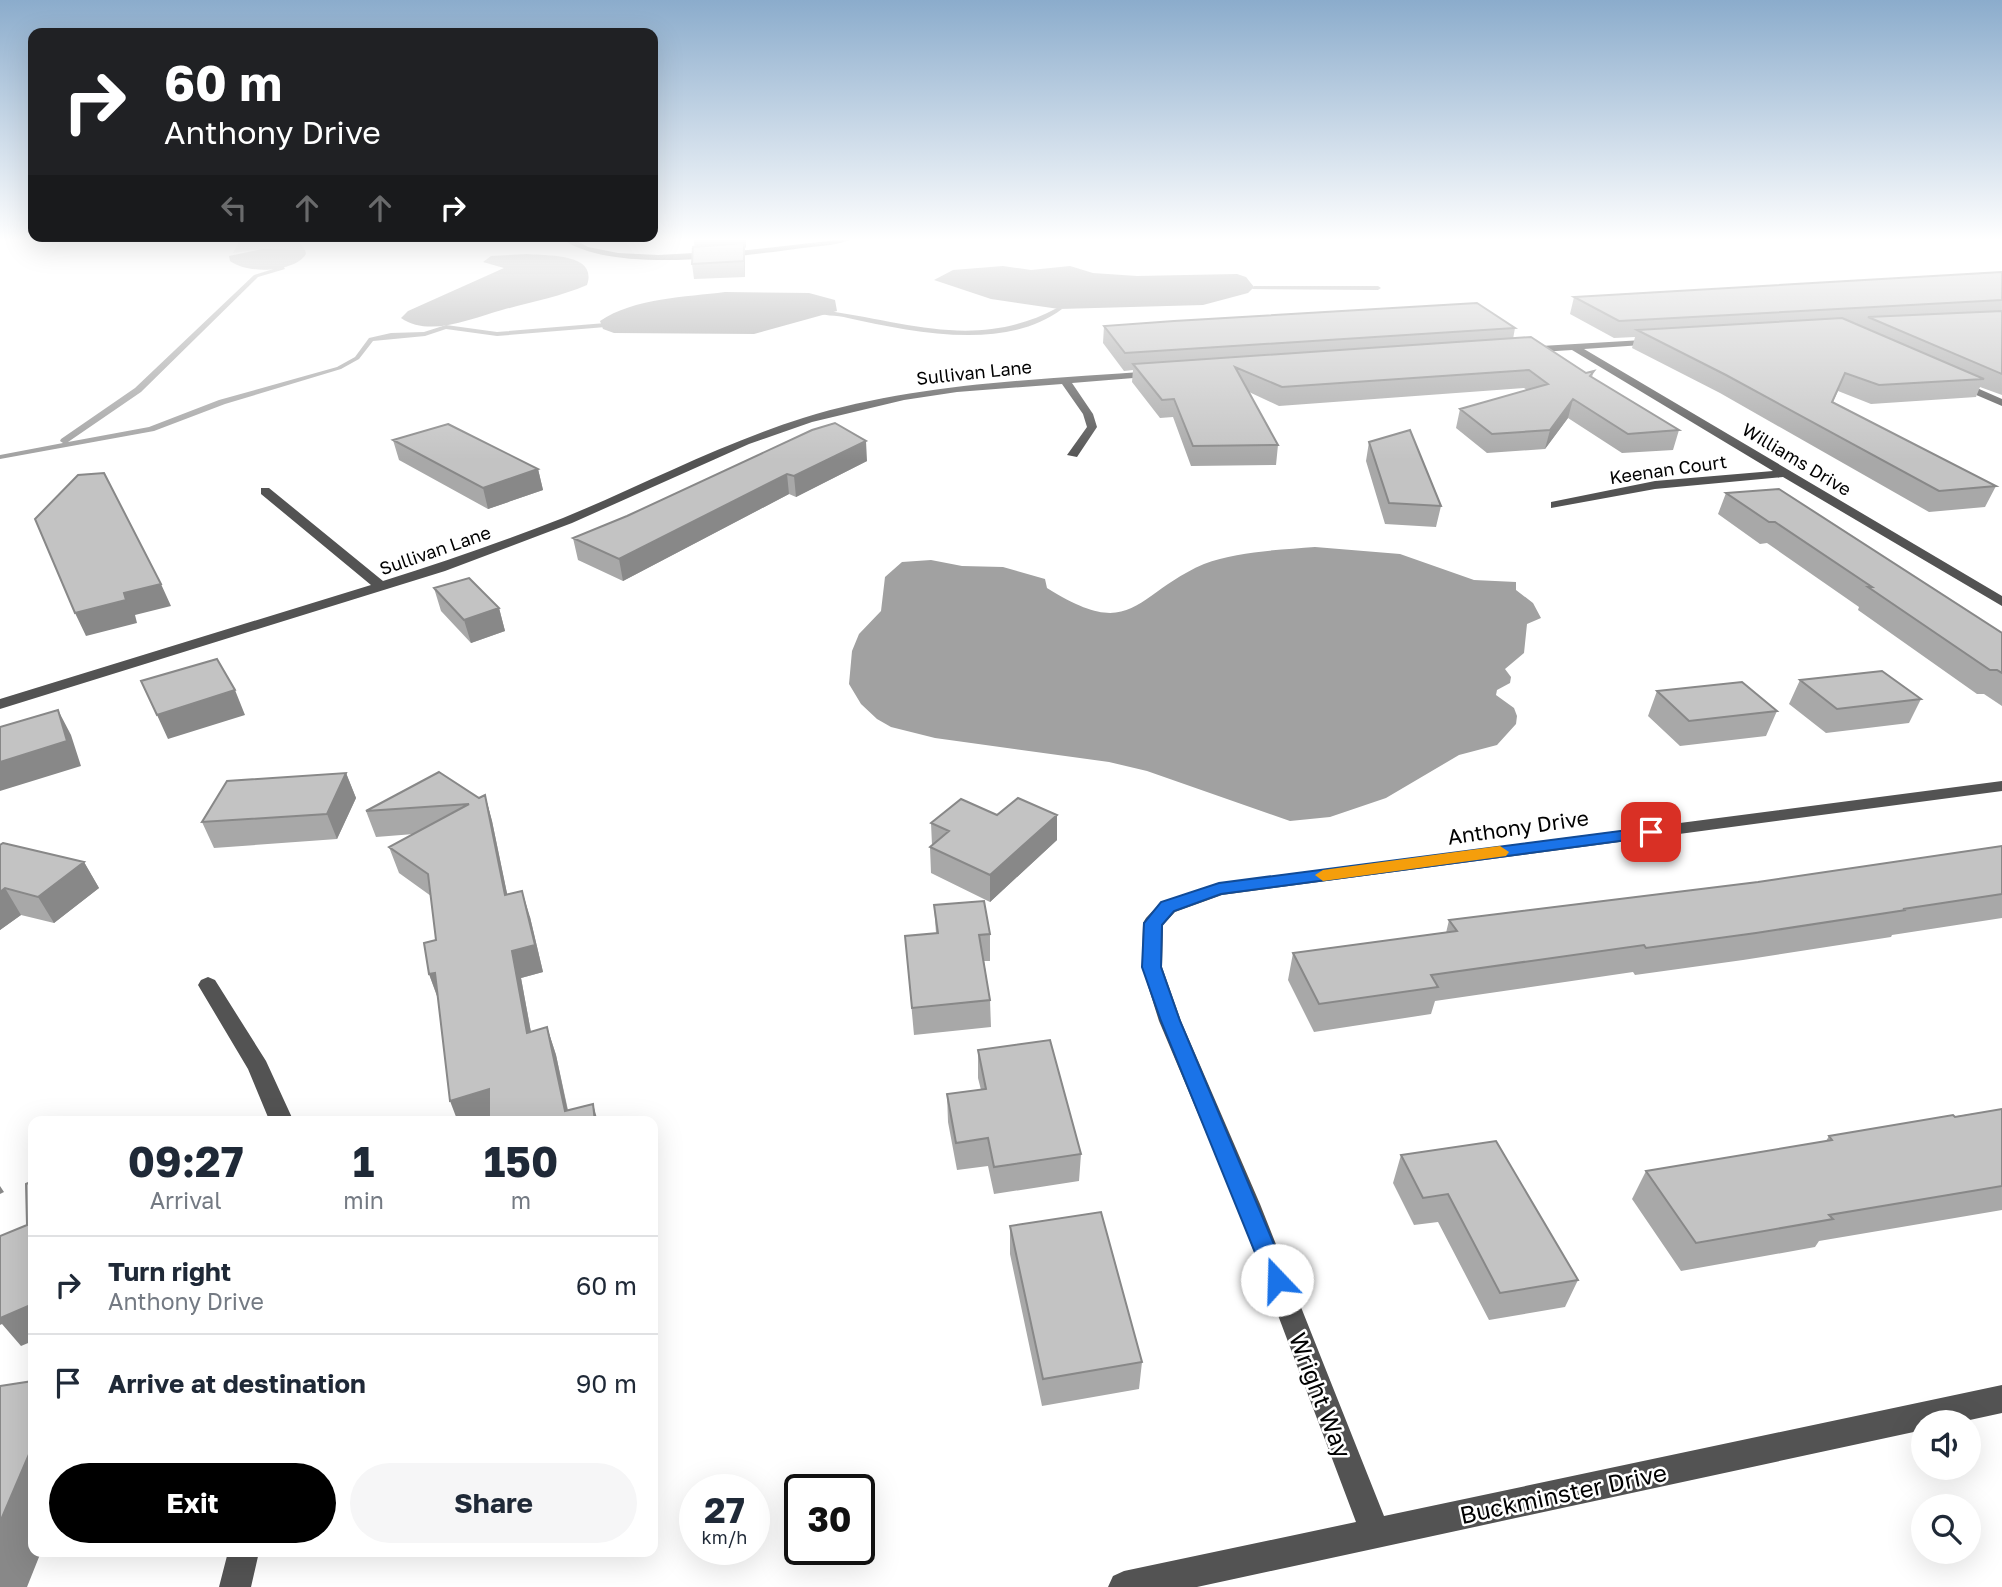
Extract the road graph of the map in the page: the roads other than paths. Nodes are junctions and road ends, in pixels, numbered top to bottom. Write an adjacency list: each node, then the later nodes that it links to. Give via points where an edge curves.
1 (1667, 340): 2 (street)
2 (1574, 347): 3 (street); 9 (street, Williams Drive)
3 (1505, 351)
4 (1167, 374): 6 (street, Sullivan Lane)
5 (1950, 380): 7 (street)
6 (1065, 381): 8 (street, via 1092,427); 12 (street, Sullivan Lane, via 904,397 808,420 568,520)
7 (2002, 403)
8 (1073, 455)
9 (1786, 473): 11 (street, Keenan Court, via 1655,485); 13 (street, Williams Drive)
10 (265, 491): 12 (street)
11 (1555, 505)
12 (382, 587): 14 (street, Sullivan Lane)
13 (2002, 602)
14 (0, 704)
15 (2002, 786): 16 (street, Anthony Drive, via 1219,889)
16 (1168, 907): 20 (street, Wright Way, via 1153,923 1152,967)
17 (208, 985): 18 (street, via 258,1067)
18 (279, 1116)
19 (2002, 1399): 20 (street, Buckminster Drive)
20 (1375, 1533): 23 (street, Buckminster Drive)
21 (243, 1557): 22 (street)
22 (236, 1587)
23 (1124, 1587)

